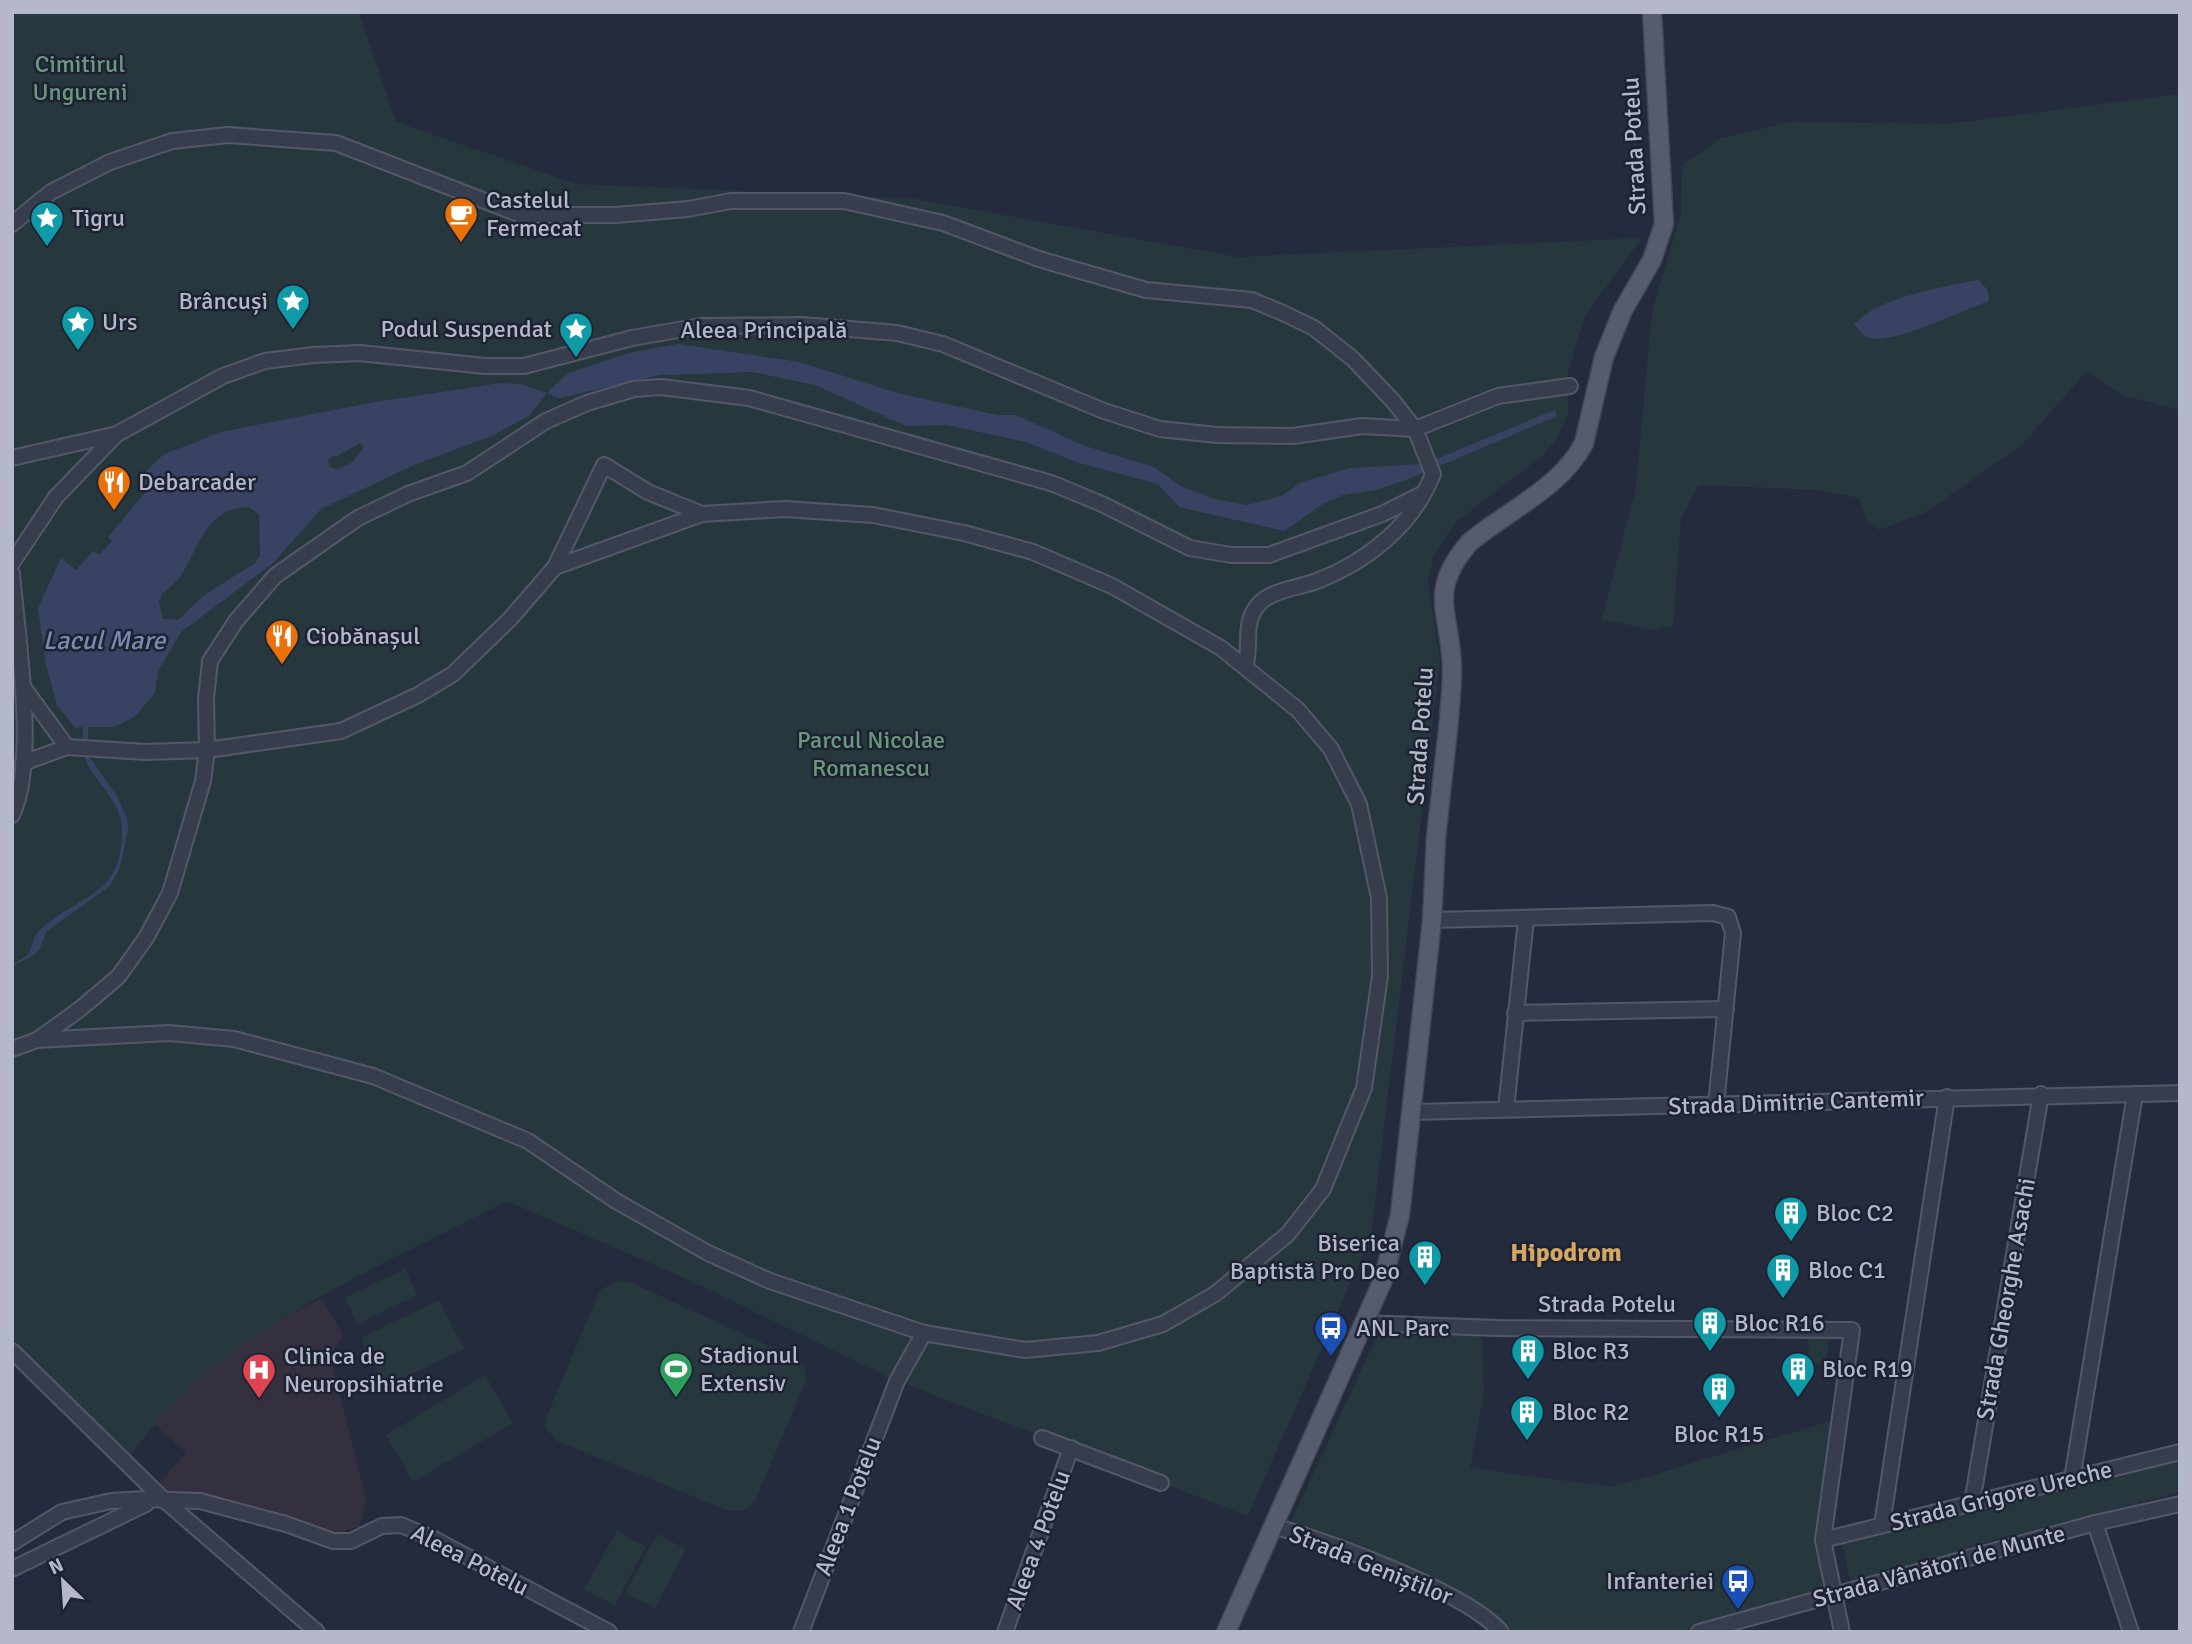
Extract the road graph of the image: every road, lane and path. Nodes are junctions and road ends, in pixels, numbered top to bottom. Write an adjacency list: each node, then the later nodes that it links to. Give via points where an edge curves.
1 (1652, 12): 19 (main road, Strada Potelu, via 1664,224 1652,260 1623,310 1604,357 1577,457 1561,475 1470,542 1459,554 1443,589 1452,670)
2 (12, 223): 4 (street, via 51,192 110,162 172,141 228,135 336,143 520,215 615,215 731,201 844,201 943,223 1040,259 1146,290 1251,300 1314,328 1353,359)
3 (1570, 386): 4 (street, via 1498,396)
4 (1415, 429): 5 (street, Aleea Principală, via 1362,426 1293,436 1160,429 1039,386 943,344 897,334 802,325 671,330 524,366 360,353 264,361 223,376); 7 (street, via 1433,474)
5 (117, 434): 6 (street, Aleea Principală); 9 (street, Aleea Principală, via 56,497)
6 (12, 458)
7 (1426, 492): 12 (street, via 1413,513 1358,561 1258,605 1246,635 1250,653); 15 (street, via 1382,514 1269,555 1231,555 1190,548 1051,483 749,398 662,387 634,389 546,421 467,473 358,518 275,576 236,621 210,661)
8 (702, 514): 10 (street); 10 (street, via 648,492 604,465); 12 (street, via 798,510 873,515 1033,552 1112,586 1221,648)
9 (12, 563)
10 (555, 567): 15 (street, via 453,674 418,695 341,731)
11 (12, 573): 13 (street)
12 (1245, 667): 32 (street, via 1298,710 1331,749 1359,804 1379,898 1380,976 1364,1088 1323,1189 1288,1234 1215,1294 1163,1324 1098,1343 1026,1350)
13 (24, 688): 14 (street); 16 (street)
14 (67, 747): 15 (street); 16 (street)
15 (207, 750): 22 (street, via 170,893 146,938 118,977)
16 (23, 763): 17 (street)
17 (12, 815)
18 (1526, 919): 19 (street); 20 (street, via 1728,917 1733,933); 21 (street)
19 (1432, 920): 30 (main road, Strada Potelu)
20 (1726, 1009): 21 (street); 28 (street)
21 (1515, 1013): 29 (street)
22 (37, 1040): 23 (street); 32 (street, via 169,1033 234,1039 373,1076 528,1141 615,1200 708,1253 770,1281)
23 (12, 1049)
24 (2180, 1093): 26 (street, Strada Dimitrie Cantemir)
25 (2041, 1094): 26 (street, Strada Dimitrie Cantemir); 27 (street, Strada Dimitrie Cantemir); 40 (street, Strada Gheorghe Asachi)
26 (2135, 1094): 37 (street)
27 (1947, 1097): 28 (street, Strada Dimitrie Cantemir); 43 (street)
28 (1716, 1105): 29 (street, Strada Dimitrie Cantemir)
29 (1506, 1109): 30 (street, Strada Dimitrie Cantemir)
30 (1412, 1112): 31 (main road, Strada Potelu, via 1395,1240 1383,1280)
31 (1362, 1323): 44 (main road, Strada Potelu); 45 (street, Strada Potelu, via 1852,1330)
32 (924, 1333): 51 (street, Aleea 1 Potelu, via 897,1381)
33 (12, 1351): 39 (street)
34 (1042, 1438): 35 (street)
35 (1071, 1448): 38 (street); 52 (street, Aleea 4 Potelu)
36 (2180, 1452): 37 (street, Strada Grigore Ureche)
37 (2072, 1479): 40 (street, Strada Grigore Ureche)
38 (1161, 1483)
39 (164, 1500): 46 (street, via 84,1506 37,1525); 47 (street, via 137,1506); 49 (street); 50 (street, Aleea Potelu, via 200,1501 333,1541 351,1541 382,1526 401,1525)
40 (1972, 1503): 43 (street, Strada Grigore Ureche)
41 (2180, 1504): 42 (street, Strada Vânători de Munte)
42 (2095, 1523): 48 (street, Strada Vânători de Munte); 57 (street)
43 (1882, 1525): 45 (street, Strada Grigore Ureche)
44 (1273, 1526): 53 (main road, Strada Potelu); 54 (street, Strada Geniștilor, via 1422,1583 1460,1601)
45 (1823, 1540): 48 (street)
46 (12, 1543)
47 (12, 1569)
48 (1832, 1595): 55 (street, Strada Vânători de Munte); 56 (street)
49 (317, 1632)
50 (608, 1632)
51 (802, 1632)
52 (1005, 1632)
53 (1226, 1632)
54 (1501, 1632)
55 (1699, 1632)
56 (1842, 1632)
57 (2131, 1632)

